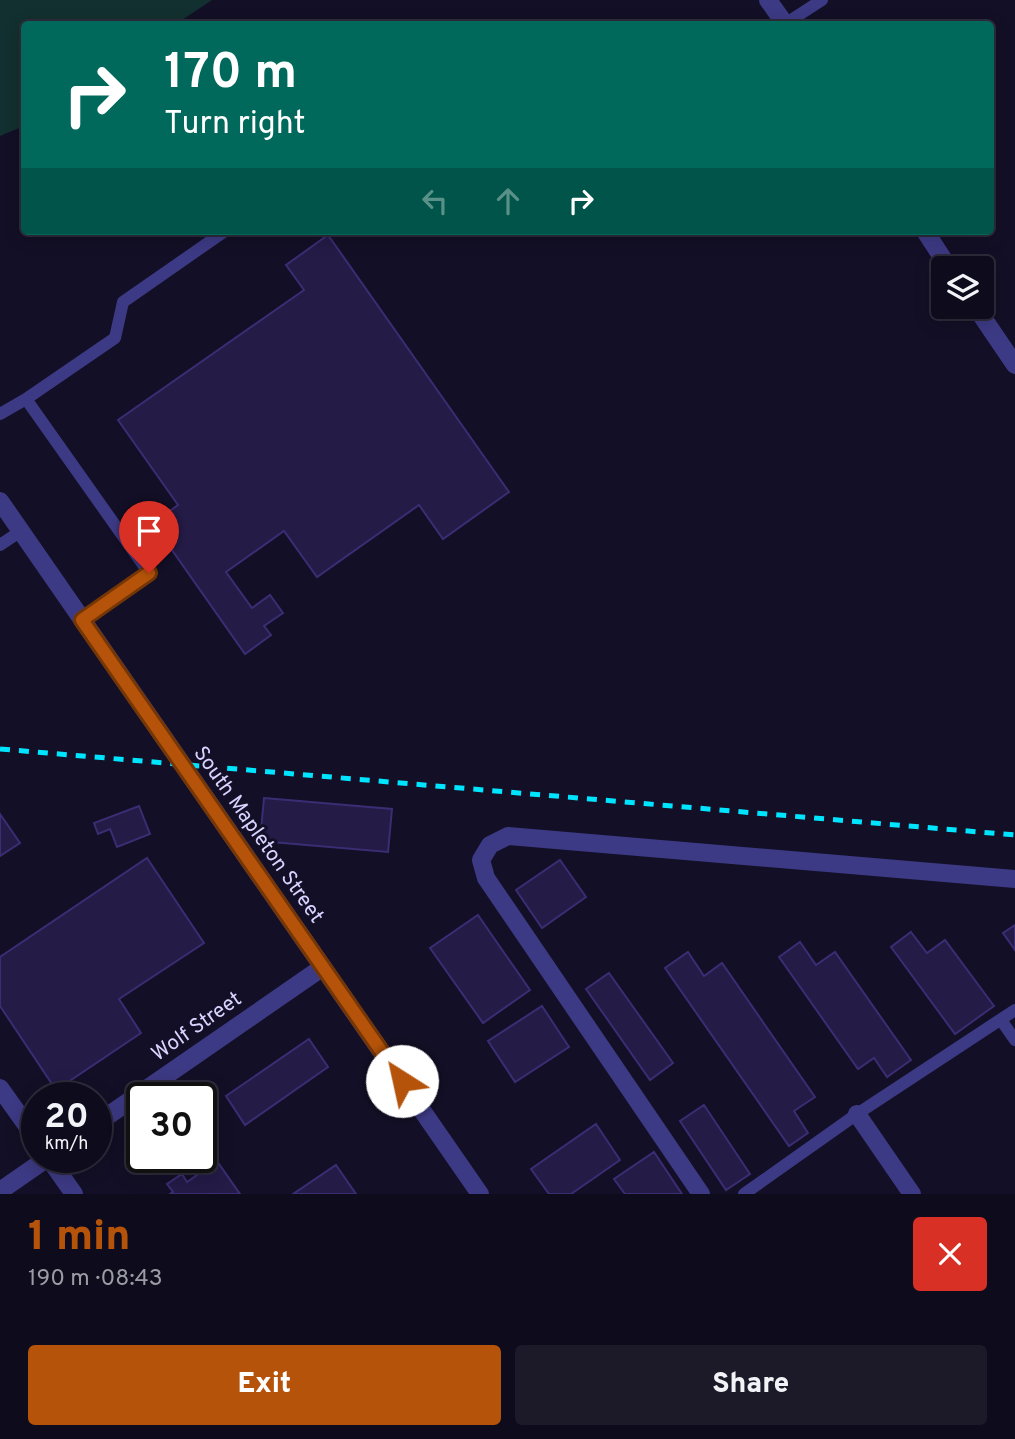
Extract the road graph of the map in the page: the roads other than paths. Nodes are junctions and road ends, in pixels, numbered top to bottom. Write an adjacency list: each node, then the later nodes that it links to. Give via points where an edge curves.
1 (768, 0): 3 (street)
2 (822, 0): 4 (lane)
3 (783, 21)
4 (790, 21)
5 (219, 235): 10 (lane, via 123,302 115,338)
6 (928, 235): 7 (street)
7 (941, 256)
8 (984, 319): 9 (street)
9 (1015, 365)
10 (26, 399): 11 (lane); 15 (lane, via 149,573)
11 (0, 414)
12 (0, 501): 13 (street, South Mapleton Street)
13 (21, 531): 14 (lane); 15 (street, South Mapleton Street)
14 (0, 545)
15 (82, 620): 17 (street, South Mapleton Street)
16 (1015, 879): 30 (street, via 508,836 490,845 481,860 486,878)
17 (323, 967): 22 (street, Wolf Street); 29 (street, South Mapleton Street)
18 (1015, 1010): 19 (lane)
19 (1001, 1020): 20 (lane); 23 (lane)
20 (1015, 1040)
21 (0, 1088): 24 (street)
22 (112, 1113)
23 (857, 1114): 31 (lane); 32 (street)
24 (21, 1118)
25 (26, 1173): 27 (street)
26 (60, 1173): 28 (street)
27 (0, 1191)
28 (74, 1194)
29 (480, 1194)
30 (701, 1194)
31 (744, 1194)
32 (912, 1194)

